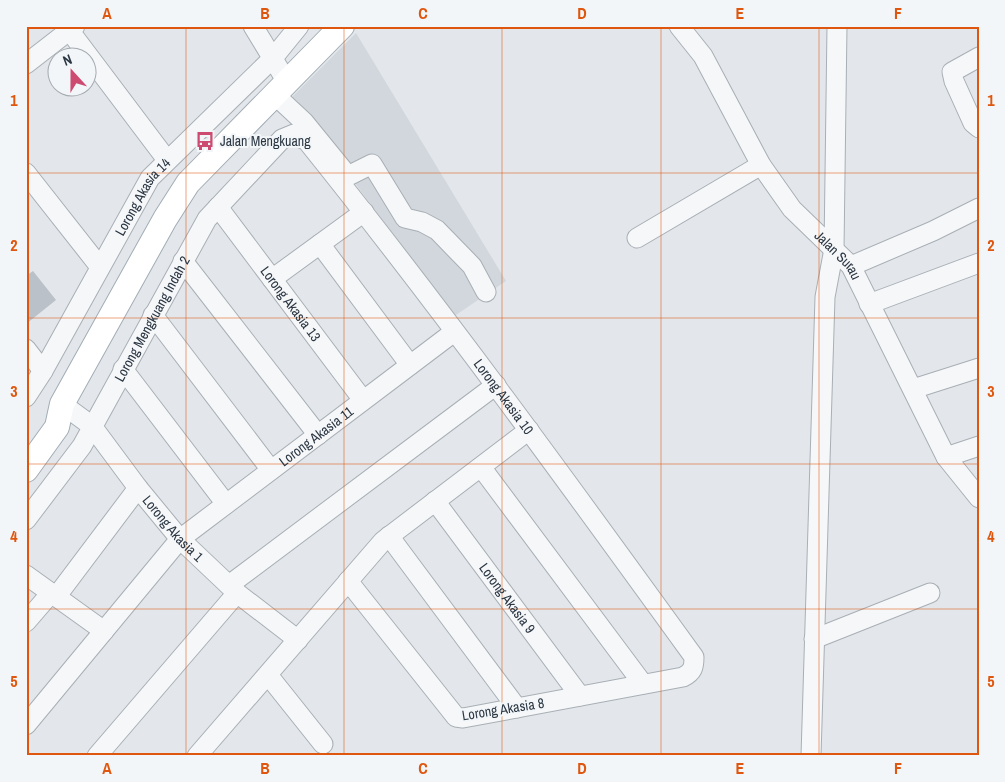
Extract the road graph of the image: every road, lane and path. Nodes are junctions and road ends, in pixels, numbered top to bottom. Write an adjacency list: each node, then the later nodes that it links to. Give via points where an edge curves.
1 (253, 26): 8 (street)
2 (299, 26): 8 (street, Lorong Akasia 14)
3 (679, 26): 14 (street, Jalan Surau, via 703,56)
4 (837, 26): 23 (street)
5 (72, 28): 9 (street); 13 (street)
6 (336, 29): 10 (main road)
7 (979, 57): 11 (street, via 952,72 973,122)
8 (273, 58): 10 (street); 13 (street, Lorong Akasia 14)
9 (26, 64)
10 (281, 89): 19 (street, via 348,176 372,164); 42 (main road, via 188,183 165,218)
11 (979, 128)
12 (294, 134): 16 (street, Lorong Mengkuang Indah 2, via 282,139); 18 (street, Lorong Akasia 10, via 307,141)
13 (167, 160): 27 (street, Lorong Akasia 14, via 150,178)
14 (761, 164): 21 (street); 23 (street, Jalan Surau, via 792,209)
15 (26, 173): 27 (street)
16 (218, 207): 24 (street, Lorong Mengkuang Indah 2, via 207,218); 28 (street, Lorong Akasia 13)
17 (979, 208): 26 (street)
18 (364, 212): 20 (street, Lorong Akasia 10); 22 (street)
19 (405, 218): 20 (street); 29 (street, via 437,230 472,266)
20 (383, 236): 32 (street, Lorong Akasia 10)
21 (637, 238)
22 (320, 244): 28 (street); 34 (street)
23 (834, 249): 26 (street, Jalan Surau); 66 (street, via 825,297)
24 (183, 261): 31 (street, Lorong Mengkuang Indah 2); 45 (street)
25 (979, 263): 30 (street)
26 (851, 266): 30 (street, Jalan Surau)
27 (100, 267): 37 (street, Lorong Akasia 14)
28 (272, 279): 41 (street, Lorong Akasia 13)
29 (486, 292)
30 (869, 304): 39 (street, Jalan Surau)
31 (153, 315): 36 (street, Lorong Mengkuang Indah 2); 51 (street)
32 (454, 332): 34 (street, Lorong Akasia 11); 38 (street, Lorong Akasia 10)
33 (26, 349): 37 (street)
34 (410, 365): 41 (street, Lorong Akasia 11)
35 (979, 368): 39 (street)
36 (123, 369): 43 (street, Lorong Mengkuang Indah 2); 55 (street)
37 (43, 371): 40 (street, Lorong Akasia 14)
38 (496, 385): 44 (street, Lorong Akasia 10); 61 (street)
39 (913, 388): 48 (street, Jalan Surau)
40 (26, 397)
41 (363, 400): 45 (street, Lorong Akasia 11)
42 (62, 404): 43 (street, Lorong Akasia 1); 46 (main road, via 46,415); 50 (main road, via 57,427)
43 (92, 426): 52 (street, Lorong Akasia 1); 56 (street, Lorong Mengkuang Indah 2, via 82,446)
44 (529, 430): 49 (street); 68 (street, Lorong Akasia 10, via 694,657)
45 (318, 435): 51 (street, Lorong Akasia 11)
46 (26, 442)
47 (979, 446): 48 (street)
48 (946, 457): 53 (street, Jalan Surau)
49 (481, 467): 54 (street); 70 (street)
50 (26, 470)
51 (271, 470): 55 (street, Lorong Akasia 11)
52 (138, 488): 58 (street, Lorong Akasia 1); 63 (street)
53 (979, 498)
54 (435, 501): 57 (street); 71 (street, Lorong Akasia 9)
55 (226, 504): 58 (street, Lorong Akasia 11)
56 (26, 520)
57 (389, 536): 60 (street); 72 (street)
58 (180, 539): 61 (street, Lorong Akasia 1); 65 (street, Lorong Akasia 11)
59 (26, 575): 63 (street)
60 (348, 581): 67 (street); 72 (street, Lorong Akasia 8, via 456,717)
61 (233, 589): 67 (street, Lorong Akasia 1); 75 (street)
62 (930, 593): 66 (street)
63 (54, 595): 64 (street); 65 (street)
64 (26, 622)
65 (104, 631): 73 (street, Lorong Akasia 11)
66 (814, 639): 77 (street)
67 (298, 640): 69 (street)
68 (691, 672): 70 (street, Lorong Akasia 8, via 683,677)
69 (268, 675): 74 (street); 76 (street)
70 (644, 684): 71 (street, Lorong Akasia 8)
71 (580, 696): 72 (street, Lorong Akasia 8)
72 (517, 708)
73 (26, 725)
74 (323, 744)
75 (97, 756)
76 (197, 756)
77 (811, 756)

